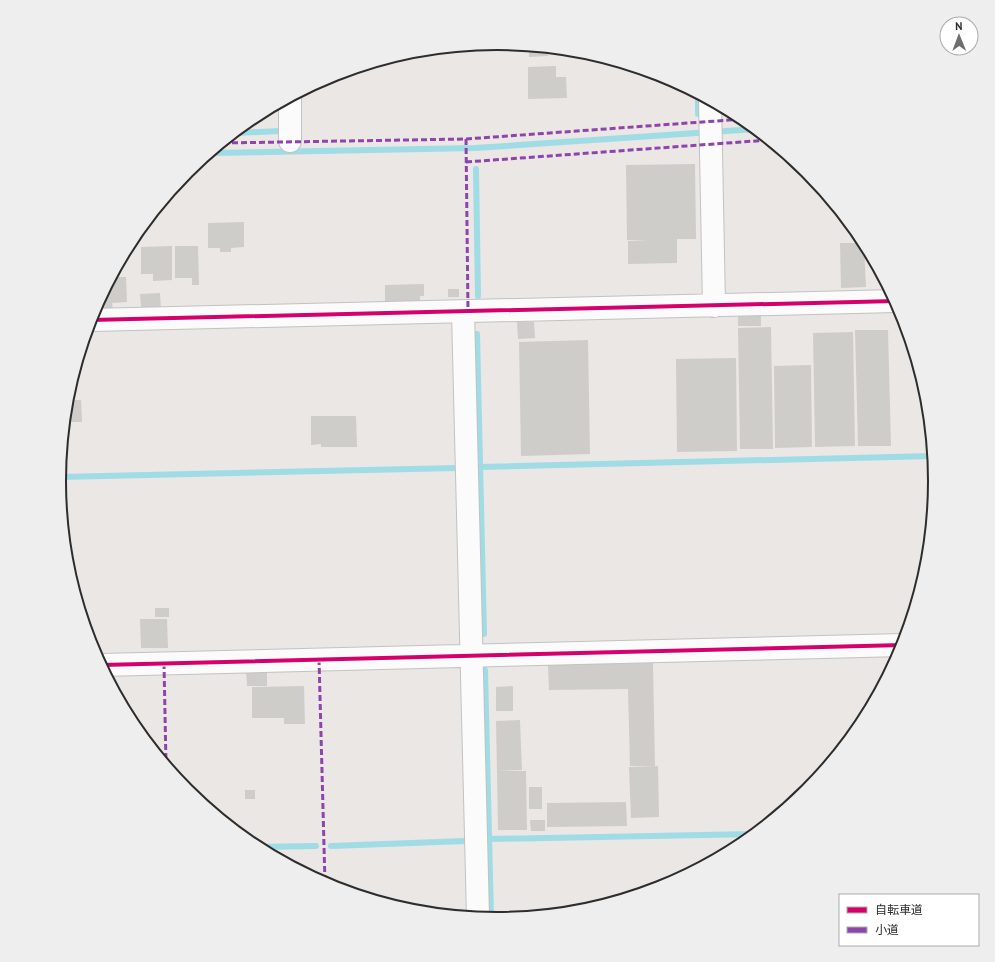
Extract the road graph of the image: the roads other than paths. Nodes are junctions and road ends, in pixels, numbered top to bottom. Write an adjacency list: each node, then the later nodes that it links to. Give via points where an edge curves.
1 (290, 104): 3 (street)
2 (710, 106): 5 (street)
3 (290, 141)
4 (889, 301): 5 (street)
5 (714, 306): 6 (street)
6 (463, 312): 7 (street); 9 (street)
7 (98, 320)
8 (896, 645): 9 (street)
9 (472, 656): 10 (street); 11 (street)
10 (107, 664)
11 (478, 911)

